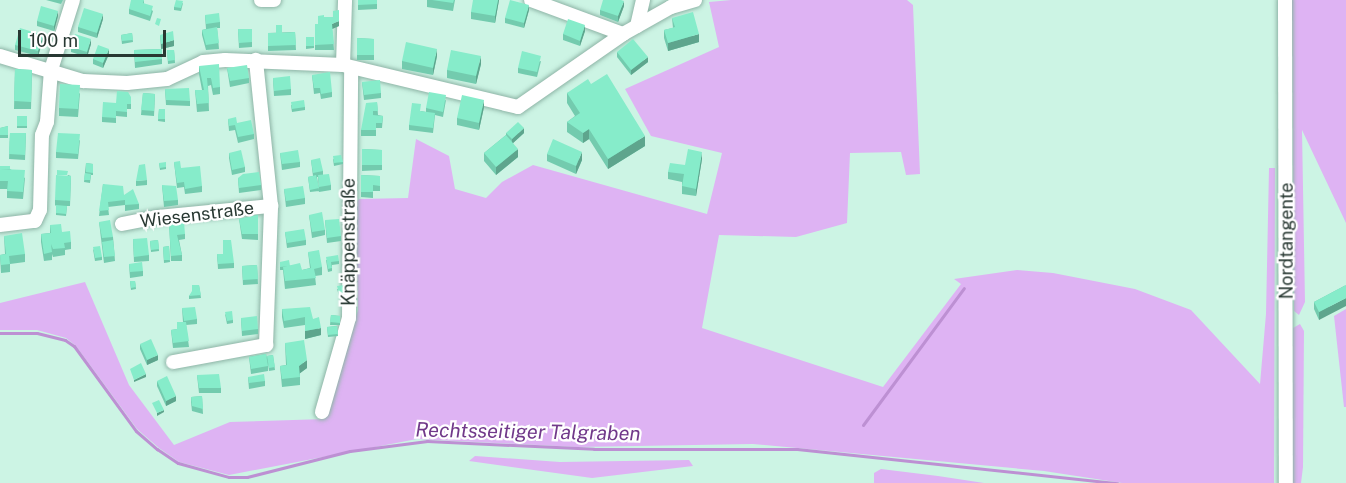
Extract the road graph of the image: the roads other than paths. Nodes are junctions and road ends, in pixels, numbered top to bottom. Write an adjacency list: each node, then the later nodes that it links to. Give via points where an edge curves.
1 (73, 0): 14 (street)
2 (261, 0): 3 (street)
3 (274, 0)
4 (345, 0): 13 (street, Knäppenstraße)
5 (531, 0): 10 (street)
6 (644, 0): 9 (street)
7 (695, 0): 9 (street, via 671,7)
8 (1285, 0): 20 (street, Nordtangente)
9 (637, 26): 10 (street)
10 (623, 34): 13 (street, via 518,107)
11 (0, 56): 14 (street)
12 (256, 60): 13 (street); 14 (street, via 203,62 167,79 127,82 83,81); 15 (street, Wiesenstraße)
13 (347, 66): 19 (street, Knäppenstraße, via 349,318)
14 (51, 70): 16 (street, via 47,122 42,135 40,210 34,221)
15 (271, 206): 17 (street, Wiesenstraße, via 158,217); 18 (street, Wiesenstraße, via 266,345)
16 (0, 225)
17 (122, 225)
18 (173, 362)
19 (322, 412)
20 (1286, 483)

